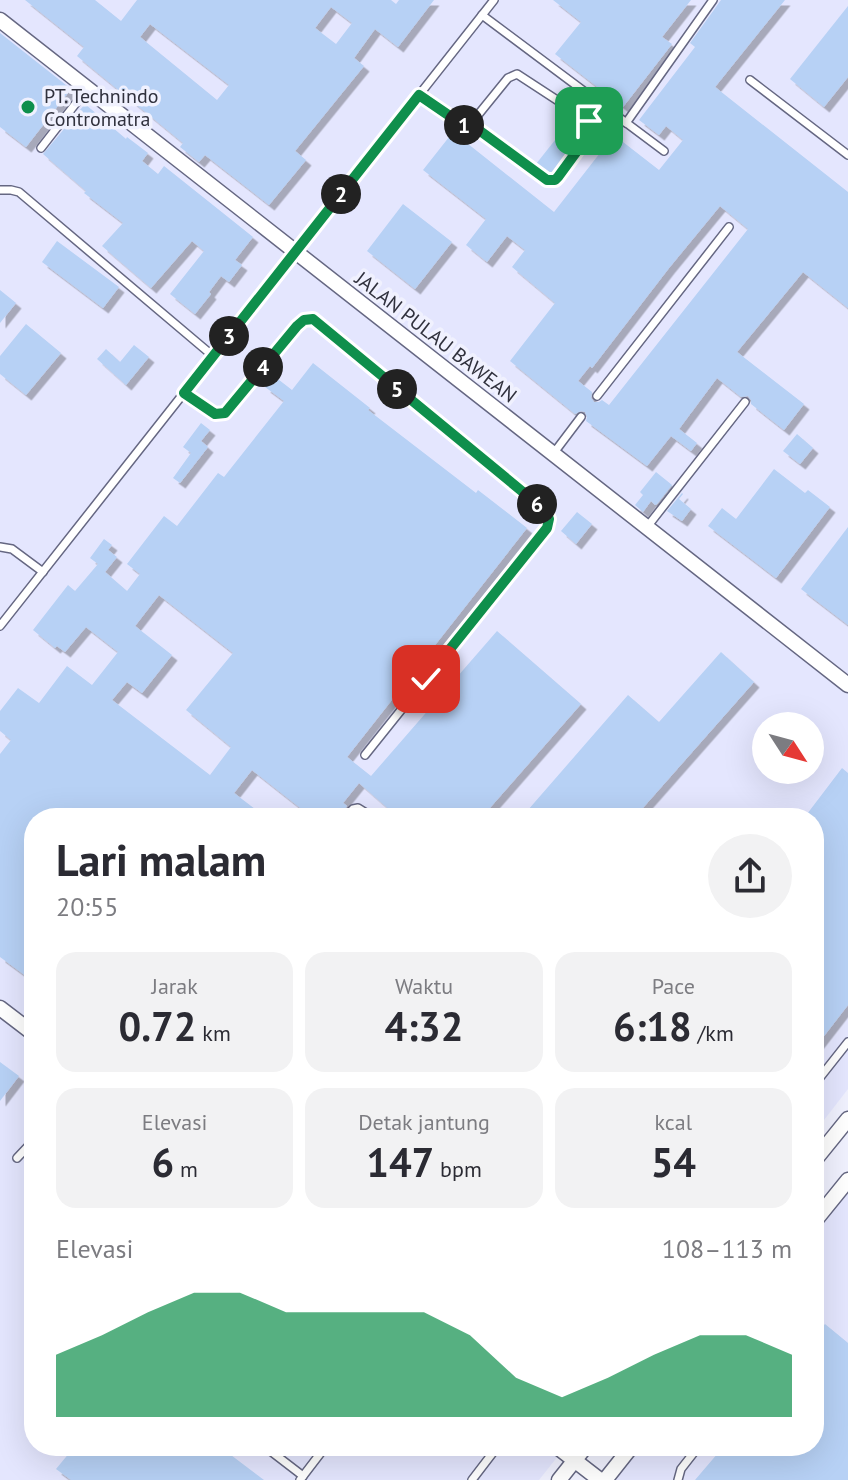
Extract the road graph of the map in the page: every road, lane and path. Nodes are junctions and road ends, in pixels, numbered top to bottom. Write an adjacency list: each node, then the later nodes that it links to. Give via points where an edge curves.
1 (494, 0): 3 (lane)
2 (713, 0): 8 (lane)
3 (482, 15): 7 (lane); 8 (lane)
4 (0, 20): 6 (street, JALAN PULAU BAWEAN)
5 (750, 80): 12 (lane)
6 (87, 89): 10 (lane); 15 (street, JALAN PULAU BAWEAN)
7 (419, 95): 9 (lane, via 467,127); 15 (lane)
8 (626, 123): 11 (lane)
9 (472, 125): 9 (lane, via 552,180 592,127 517,74 508,78)
10 (41, 148)
11 (664, 151)
12 (848, 155)
13 (0, 190): 16 (lane, via 19,192)
14 (729, 227): 18 (lane)
15 (295, 252): 16 (lane); 21 (street, JALAN PULAU BAWEAN)
16 (213, 356): 17 (lane)
17 (184, 393): 24 (lane); 27 (lane, via 215,414 225,413 297,326 313,319 548,515 547,528)
18 (597, 396)
19 (745, 402): 22 (lane)
20 (581, 417): 21 (lane)
21 (553, 454): 22 (street, JALAN PULAU BAWEAN)
22 (647, 527): 26 (street, JALAN PULAU BAWEAN)
23 (0, 547): 24 (lane, via 12,549)
24 (43, 572): 25 (lane)
25 (0, 626)
26 (848, 685)
27 (365, 755)
28 (0, 1008): 29 (street)
29 (24, 1026)
30 (848, 1042): 31 (lane)
31 (824, 1072)
32 (848, 1119): 33 (street)
33 (824, 1149)
34 (24, 1151): 35 (lane)
35 (17, 1158)
36 (848, 1180): 37 (street)
37 (824, 1210)
38 (276, 1456): 46 (lane)
39 (318, 1456): 46 (lane)
40 (490, 1456): 47 (lane)
41 (568, 1456): 45 (street)
42 (578, 1456): 45 (street)
43 (623, 1456): 49 (street)
44 (691, 1456): 50 (lane)
45 (574, 1461): 48 (street); 49 (street)
46 (301, 1478)
47 (472, 1480)
48 (559, 1480)
49 (602, 1480)
50 (678, 1480)

